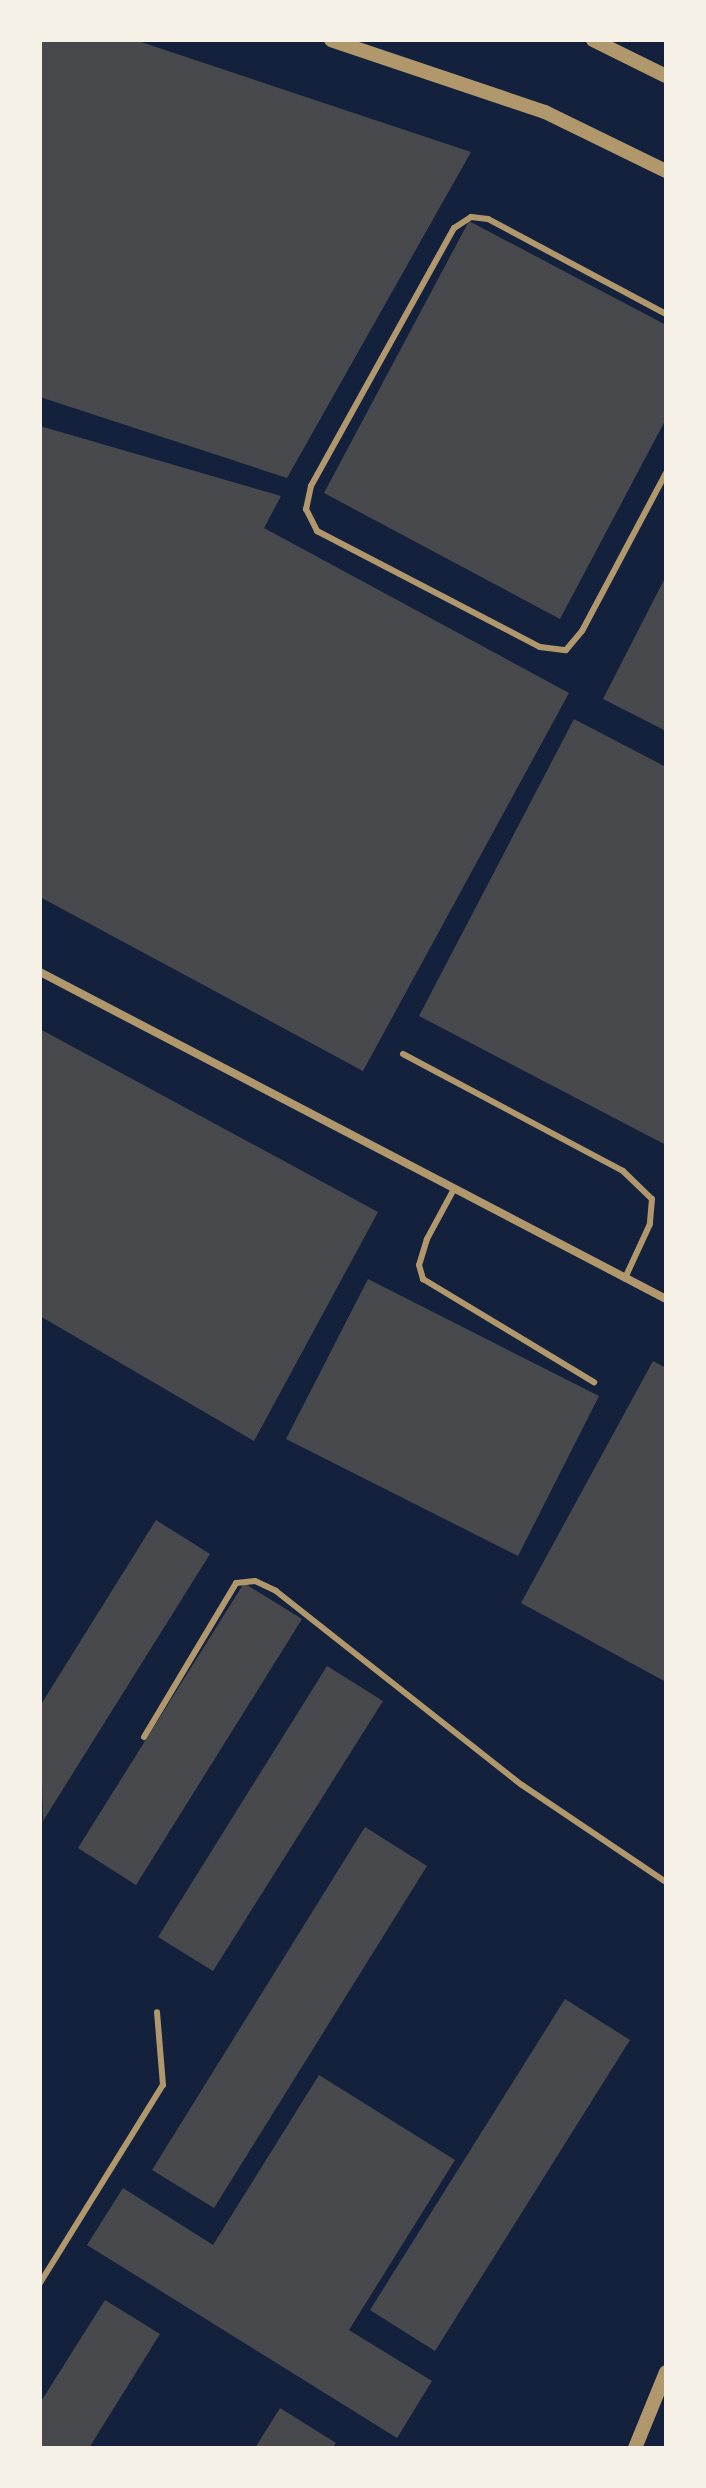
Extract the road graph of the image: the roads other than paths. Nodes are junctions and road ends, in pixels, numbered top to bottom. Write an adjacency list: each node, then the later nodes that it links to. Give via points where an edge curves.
1 (331, 40): 4 (street, via 545,112)
2 (593, 40): 3 (street)
3 (666, 76)
4 (666, 171)
5 (666, 314): 6 (lane, via 488,219 471,217 454,228 311,486 306,509 317,531 540,647 566,650)
6 (666, 473)
7 (40, 972): 9 (street)
8 (403, 1054): 10 (lane, via 623,1171 652,1199 650,1224)
9 (454, 1189): 10 (street); 12 (lane, via 427,1239 419,1265 423,1279)
10 (625, 1278): 11 (street)
11 (666, 1299)
12 (594, 1382)
13 (144, 1737): 14 (lane, via 236,1583 255,1581 276,1591 522,1785)
14 (666, 1882)
15 (157, 2012): 16 (lane, via 163,2085)
16 (40, 2283)
17 (666, 2372): 18 (street)
18 (635, 2448)

